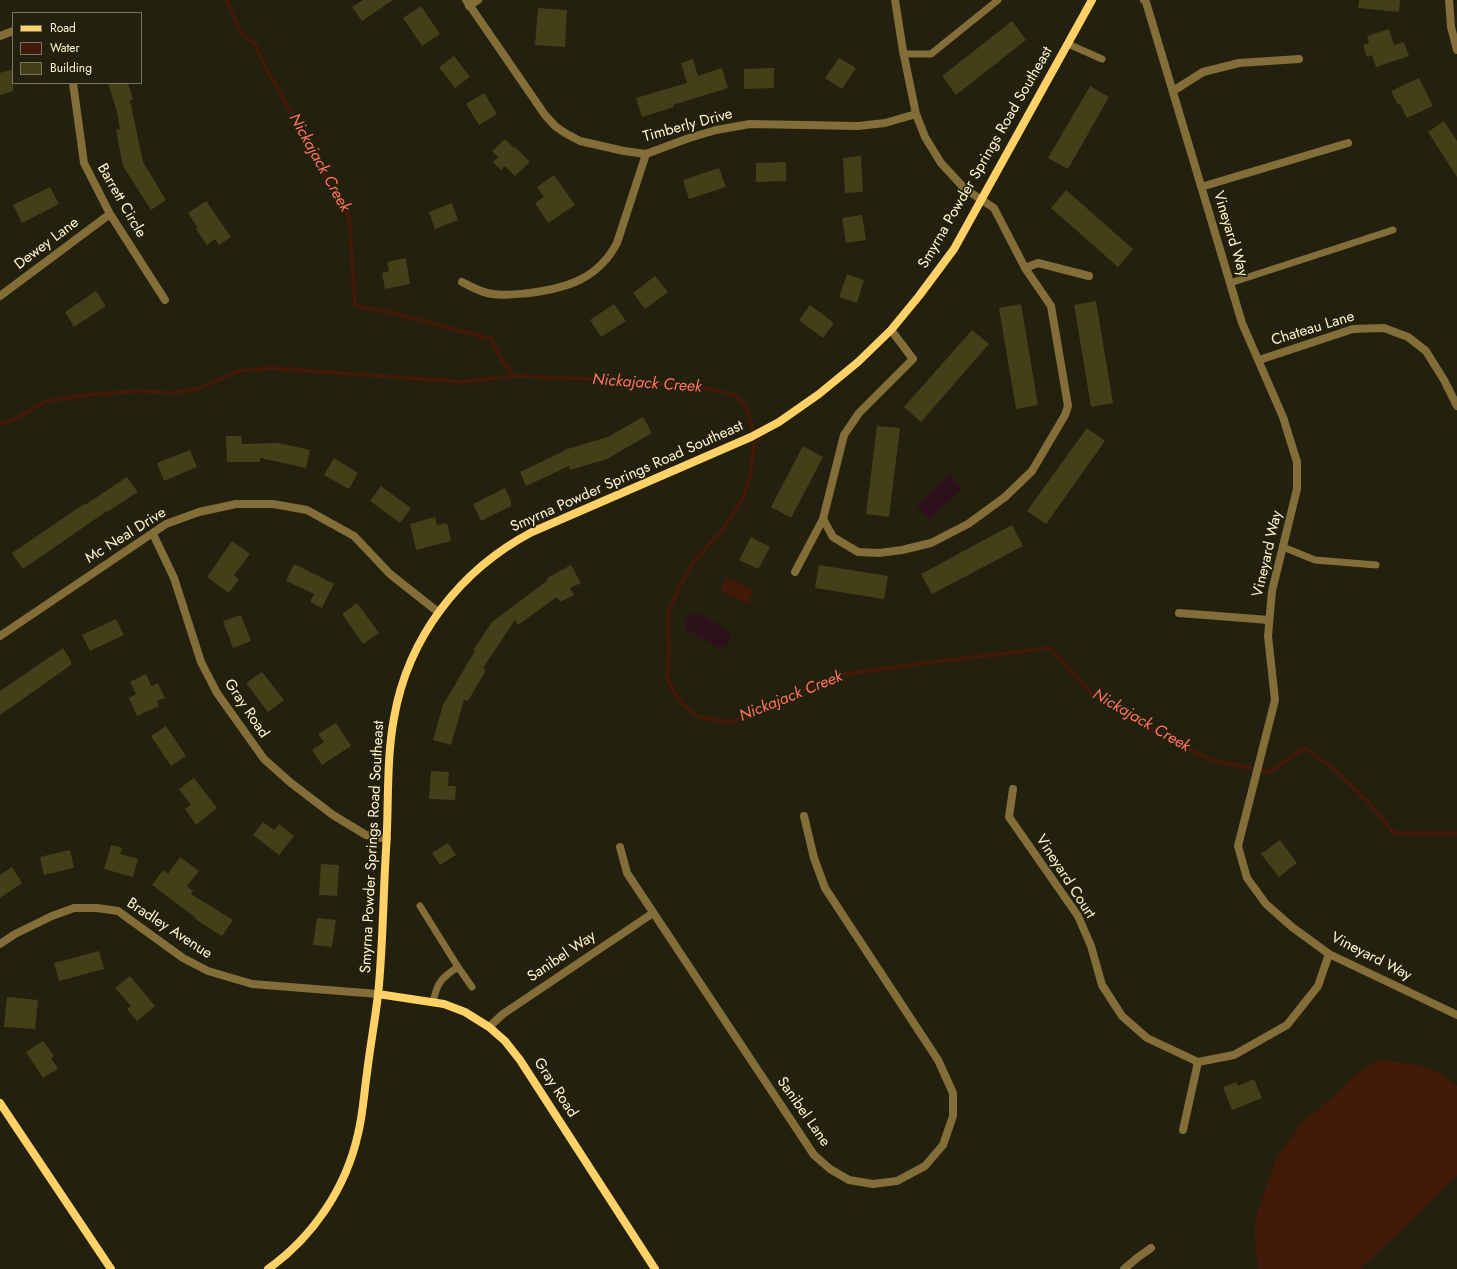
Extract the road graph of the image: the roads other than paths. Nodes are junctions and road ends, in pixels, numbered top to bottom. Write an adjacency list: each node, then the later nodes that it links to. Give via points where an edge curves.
1 (478, 0): 7 (street)
2 (895, 0): 12 (street)
3 (998, 0): 12 (lane, via 930,54)
4 (1092, 0): 10 (street, Smyrna Powder Springs Road Southeast)
5 (1449, 0): 11 (street, via 1451,27)
6 (1145, 1): 16 (street, Vineyard Way)
7 (467, 3): 19 (street, Timberly Drive, via 555,126 580,141)
8 (12, 31): 9 (street)
9 (0, 36)
10 (1068, 44): 13 (lane); 21 (street, Smyrna Powder Springs Road Southeast)
11 (1457, 50)
12 (903, 54): 17 (street)
13 (1102, 59)
14 (1299, 59): 16 (street, via 1240,63 1202,72)
15 (73, 84): 22 (street, Barrett Circle, via 84,163)
16 (1174, 91): 20 (street, Vineyard Way)
17 (916, 114): 19 (street, Timberly Drive, via 884,123 858,126 750,124 716,130); 21 (street, via 925,137 941,163 966,189)
18 (1348, 143): 20 (street)
19 (646, 154): 26 (street, via 617,243 604,264 596,270 568,285 512,295 487,293)
20 (1201, 187): 27 (street, Vineyard Way)
21 (981, 199): 24 (street, via 994,208); 30 (street, Smyrna Powder Springs Road Southeast, via 954,249 937,274)
22 (110, 214): 28 (street, Dewey Lane); 29 (street, Barrett Circle)
23 (1393, 230): 27 (lane)
24 (1025, 268): 25 (street, via 1038,263); 33 (street, via 1051,306 1068,406 1032,471 1005,497 968,524 931,543 902,550 858,552 833,537)
25 (1089, 276)
26 (462, 282)
27 (1230, 284): 31 (street, Vineyard Way, via 1242,323)
28 (0, 296)
29 (165, 300)
30 (891, 330): 33 (street, via 913,359 859,413 844,435); 38 (street, Smyrna Powder Springs Road Southeast, via 858,362 779,422 751,437 512,543 477,570)
31 (1258, 360): 32 (street, Chateau Lane, via 1353,329 1384,328 1408,336 1426,351); 35 (street, Vineyard Way, via 1283,417 1297,462 1297,489)
32 (1457, 406)
33 (823, 519): 37 (street)
34 (153, 534): 38 (street, Mc Neal Drive, via 166,524 199,512 236,504 273,504 307,510 354,536 390,574); 41 (street, Mc Neal Drive); 44 (street, Gray Road, via 174,578 201,662 217,693 264,759 333,815 366,835)
35 (1283, 547): 36 (lane, via 1315,560); 40 (street, Vineyard Way, via 1272,591)
36 (1376, 565)
37 (795, 572)
38 (438, 612): 44 (street, Smyrna Powder Springs Road Southeast, via 407,670 399,695 390,747)
39 (1179, 613): 40 (street)
40 (1269, 620): 49 (street, Vineyard Way, via 1268,636 1275,700 1238,846 1247,878 1266,904)
41 (0, 636)
42 (1013, 789): 56 (street, Vineyard Court, via 1009,816 1078,916 1102,985 1122,1016 1146,1038)
43 (804, 816): 47 (street, Sanibel Lane, via 814,858 825,888 938,1060 953,1093 953,1116 943,1145 925,1166 897,1181 873,1184 850,1180 830,1170 814,1155)
44 (387, 839): 52 (street, Smyrna Powder Springs Road Southeast)
45 (620, 847): 47 (street, Sanibel Lane, via 627,873)
46 (420, 906): 50 (lane)
47 (653, 913): 55 (street, Sanibel Way)
48 (0, 944): 52 (street, Bradley Avenue, via 52,916 74,908 97,908 118,911 183,958 208,971 252,984)
49 (1328, 954): 54 (street, Vineyard Way); 56 (street, via 1318,986 1286,1025 1234,1055)
50 (458, 967): 51 (lane); 53 (lane, via 439,981)
51 (472, 987)
52 (378, 994): 53 (street, Gray Road); 61 (street, Smyrna Powder Springs Road Southeast, via 358,1134 348,1167 327,1208 309,1232)
53 (432, 1002): 55 (street, Gray Road, via 465,1012)
54 (1457, 1015)
55 (488, 1026): 62 (street, Gray Road, via 506,1041 520,1060)
56 (1198, 1062): 58 (street)
57 (0, 1103): 60 (street)
58 (1183, 1130)
59 (1151, 1248): 63 (street)
60 (111, 1269)
61 (268, 1269)
62 (655, 1269)
63 (1124, 1269)

